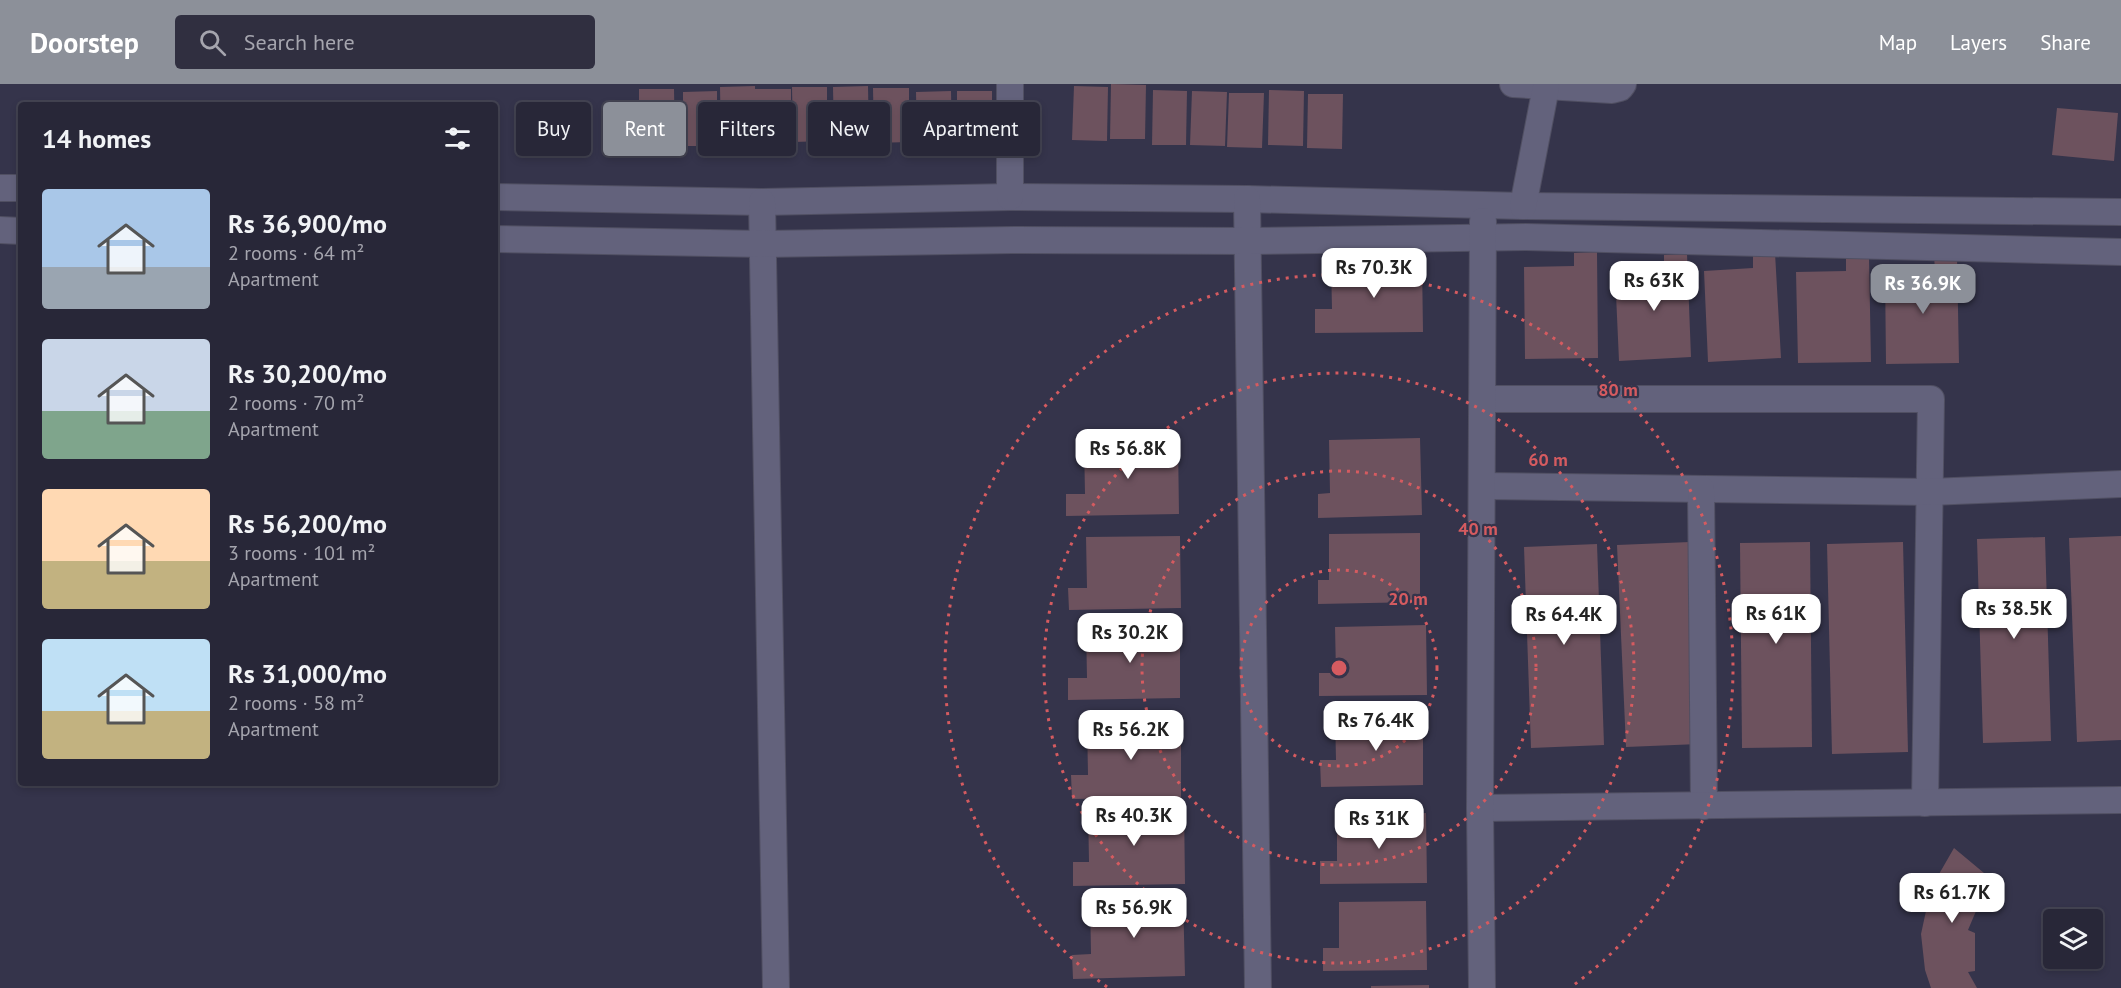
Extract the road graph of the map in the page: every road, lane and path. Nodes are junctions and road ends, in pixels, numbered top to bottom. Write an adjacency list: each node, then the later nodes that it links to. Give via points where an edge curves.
1 (1010, 84): 8 (street)
2 (1513, 84): 4 (street)
3 (1623, 84): 4 (street, via 1612,90)
4 (1546, 87): 12 (street)
5 (0, 188): 6 (street)
6 (18, 189)
7 (498, 197): 10 (street)
8 (1010, 197): 9 (street); 10 (street)
9 (1247, 199): 11 (street); 18 (street)
10 (762, 202): 19 (street)
11 (1483, 205): 12 (street); 16 (street)
12 (1523, 206): 13 (street)
13 (2121, 212)
14 (0, 230): 15 (street)
15 (18, 231)
16 (1483, 238): 18 (street); 20 (street); 21 (street)
17 (498, 239): 19 (street)
18 (1248, 241): 19 (street); 31 (street)
19 (763, 244): 30 (street)
20 (2121, 252)
21 (1482, 399): 23 (street); 25 (street, via 1931,399)
22 (2121, 484): 25 (street)
23 (1482, 486): 24 (street); 29 (street)
24 (1701, 489): 25 (street); 28 (street)
25 (1930, 492): 27 (street)
26 (2121, 800): 27 (street)
27 (1925, 802): 28 (street)
28 (1704, 806): 29 (street)
29 (1480, 808): 32 (street)
30 (776, 988)
31 (1258, 988)
32 (1482, 988)

